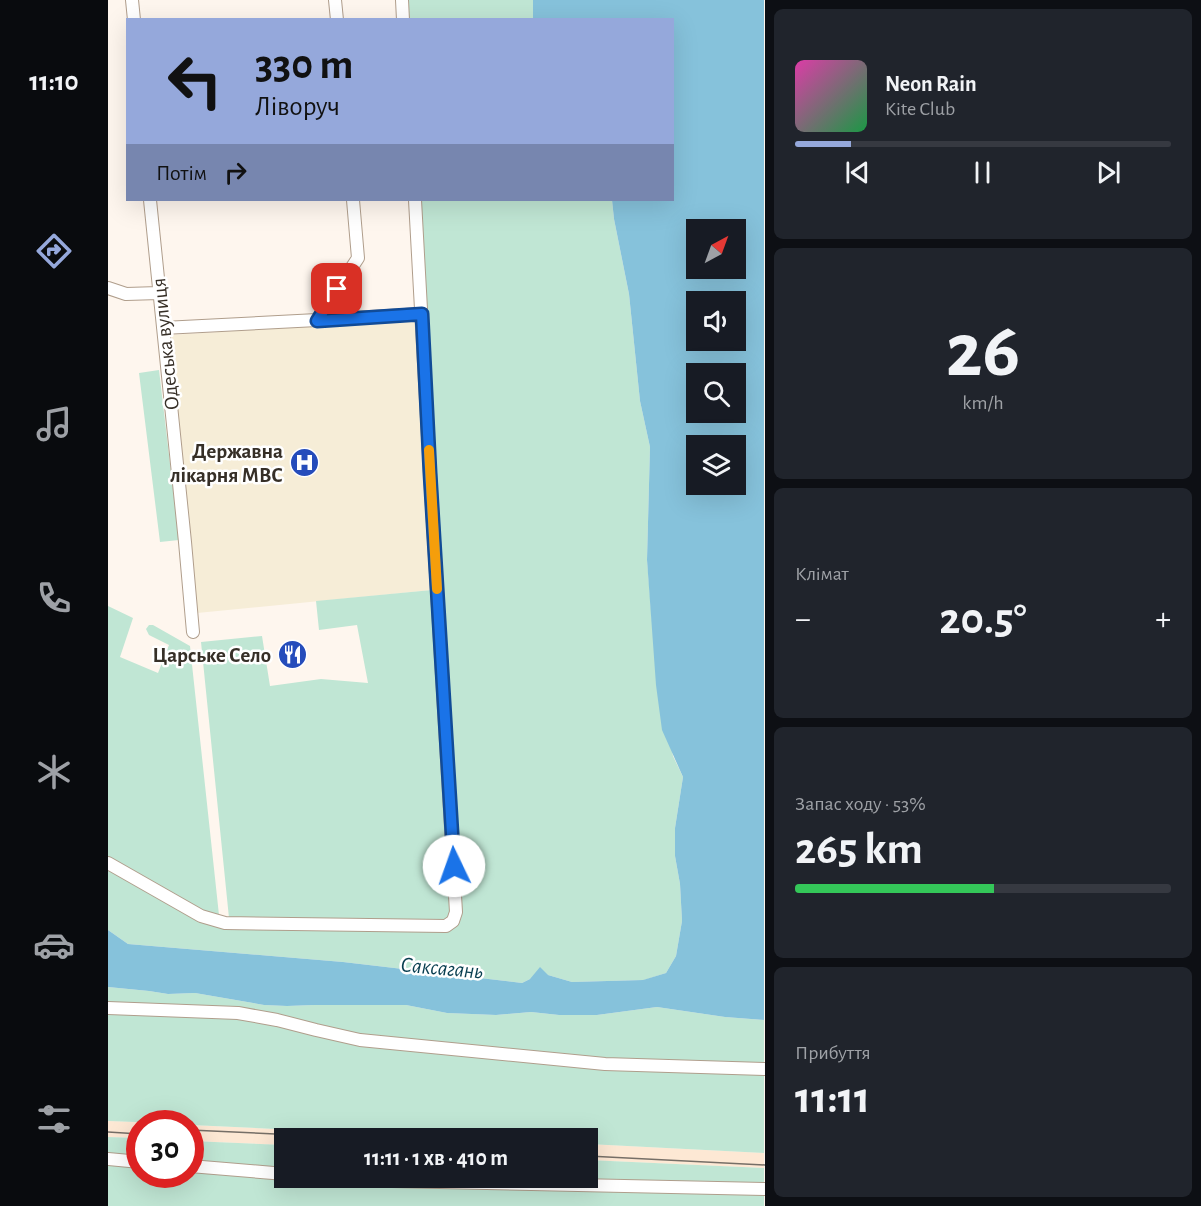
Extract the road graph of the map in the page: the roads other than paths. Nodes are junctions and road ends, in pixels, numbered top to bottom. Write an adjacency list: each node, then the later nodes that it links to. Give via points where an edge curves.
1 (132, 0): 4 (street)
2 (335, 0): 5 (street)
3 (402, 0): 6 (street)
4 (134, 18)
5 (337, 18)
6 (403, 18)
7 (150, 201): 11 (street, Одеська вулиця)
8 (353, 201): 13 (street, via 357,258)
9 (415, 201): 12 (street)
10 (108, 288): 11 (street, via 126,294)
11 (159, 293): 14 (street, Одеська вулиця)
12 (422, 314): 13 (street); 16 (street, via 456,912 453,921 446,926 225,922 201,916)
13 (317, 321): 14 (street)
14 (163, 328): 15 (street, Одеська вулиця)
15 (193, 632)
16 (108, 863)
17 (108, 1008): 18 (street, via 238,1013 360,1040 593,1062)
18 (765, 1069)
19 (108, 1159): 20 (street)
20 (126, 1161)
21 (204, 1167): 22 (street)
22 (274, 1173)
23 (598, 1185): 24 (street)
24 (765, 1189)

